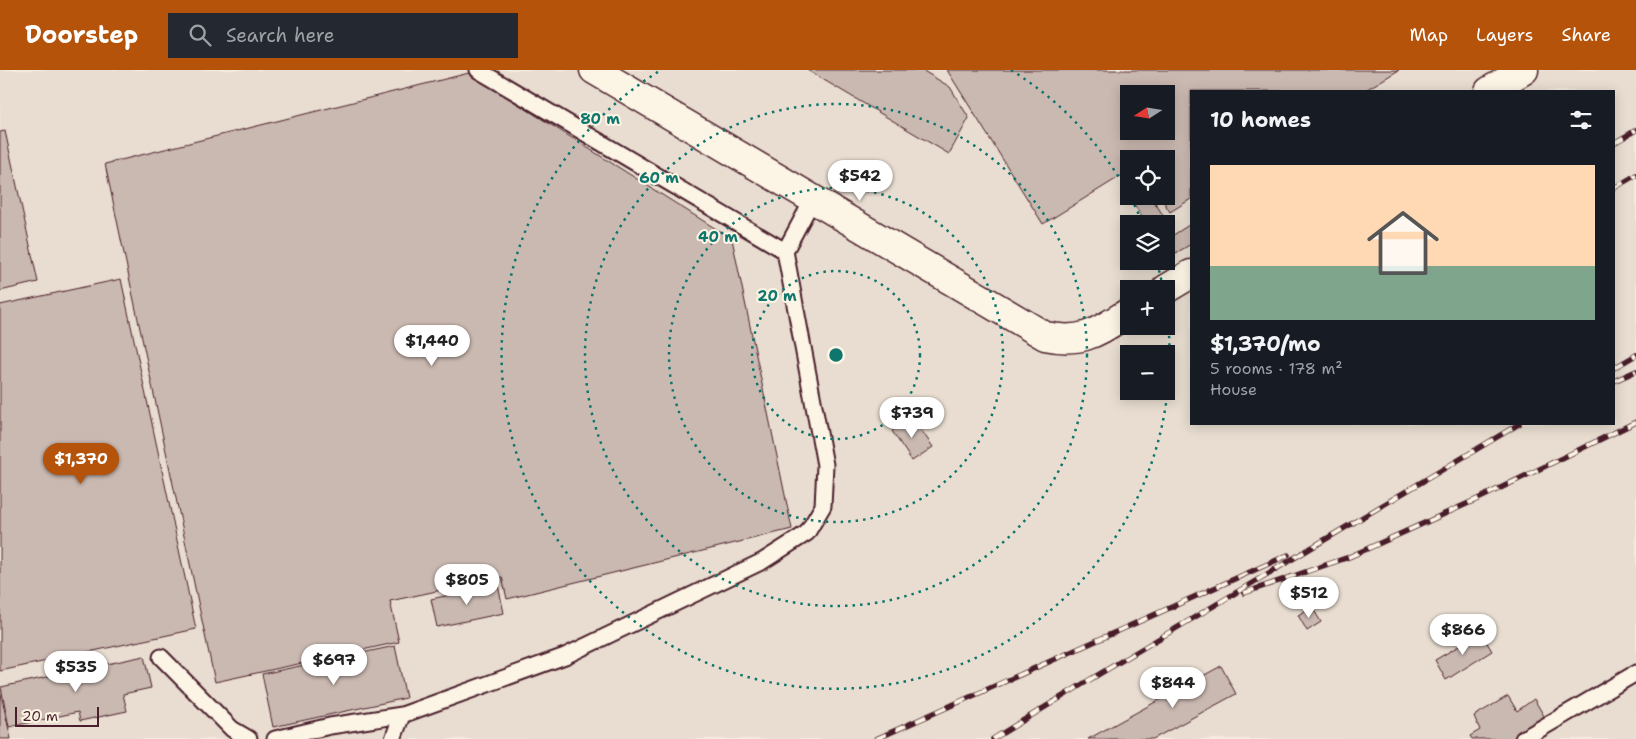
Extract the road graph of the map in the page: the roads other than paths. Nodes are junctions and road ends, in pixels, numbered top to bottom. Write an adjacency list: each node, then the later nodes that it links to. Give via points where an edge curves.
1 (478, 70): 6 (lane)
2 (594, 70): 5 (street)
3 (1524, 70): 4 (street)
4 (1491, 90)
5 (813, 199): 6 (lane); 9 (street, via 1045,336 1078,338 1096,332)
6 (785, 251): 12 (lane, via 825,465 823,506 807,533 763,561 565,656)
7 (1190, 275): 8 (street)
8 (1175, 284)
9 (1120, 317)
10 (161, 657): 13 (lane, via 232,729)
11 (1636, 673): 16 (lane)
12 (402, 715): 14 (lane, via 330,726); 15 (lane)
13 (249, 739)
14 (275, 739)
15 (393, 739)
16 (1523, 739)

